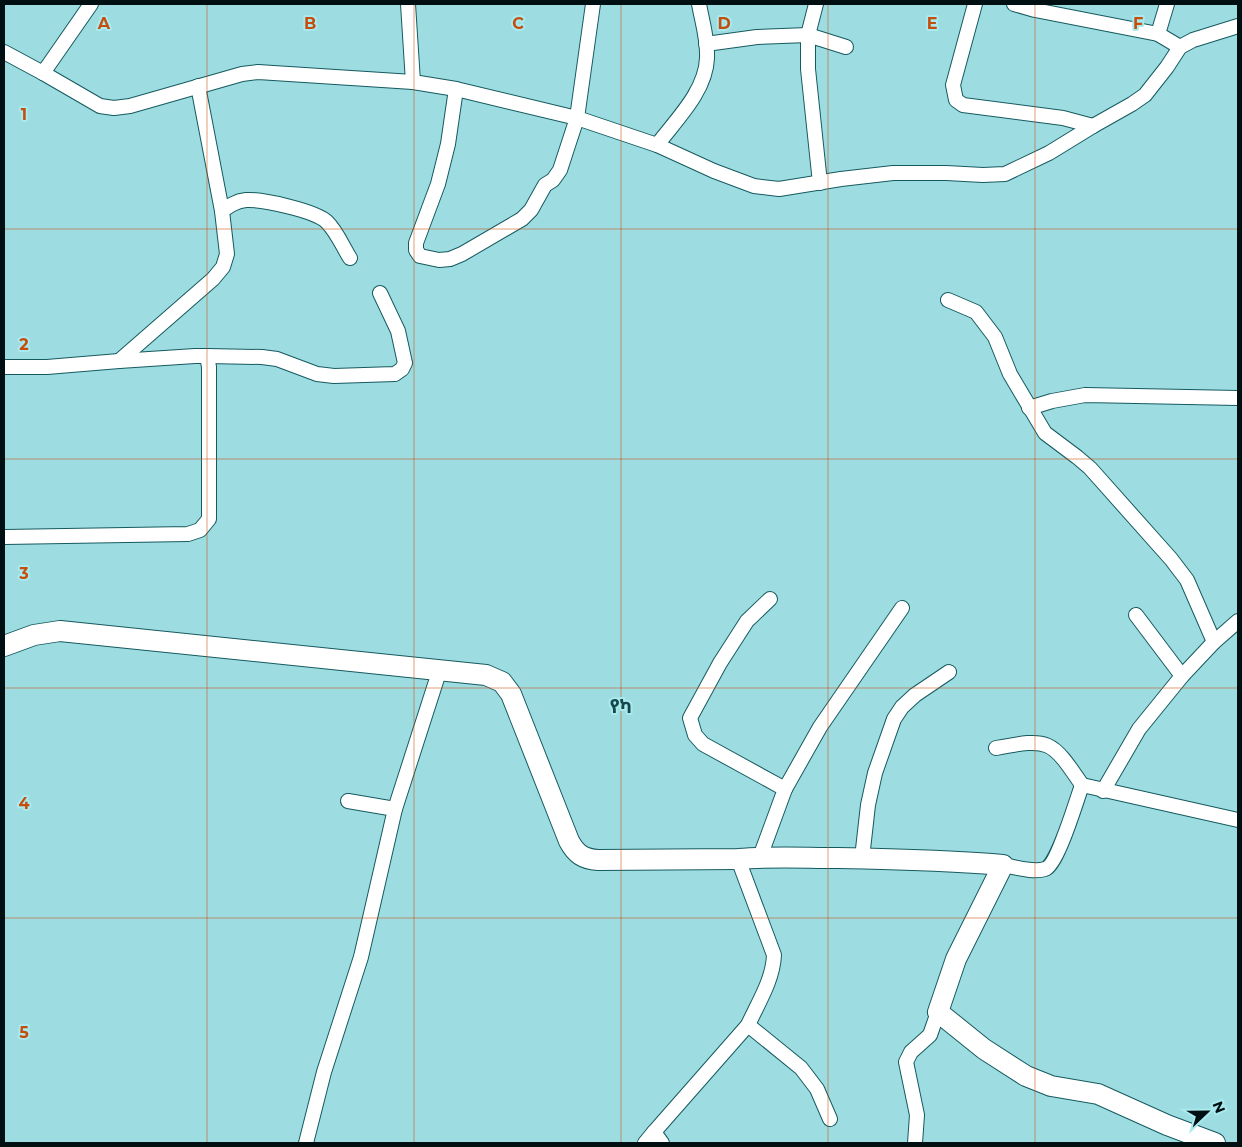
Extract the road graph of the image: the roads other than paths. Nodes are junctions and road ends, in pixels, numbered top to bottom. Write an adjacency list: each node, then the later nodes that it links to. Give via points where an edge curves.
1 (91, 4): 17 (street)
2 (408, 4): 18 (street)
3 (593, 4): 21 (street)
4 (699, 4): 13 (street)
5 (816, 4): 12 (street)
6 (975, 4): 22 (street, via 953,85 956,100 963,104 1063,118)
7 (1014, 4): 9 (street)
8 (1167, 4): 11 (street)
9 (1035, 7): 11 (street)
10 (1238, 26): 15 (street)
11 (1158, 34): 15 (street)
12 (808, 35): 13 (street, via 756,37); 14 (street); 24 (street, via 808,69)
13 (706, 44): 23 (street, via 707,58 699,87)
14 (846, 46)
15 (1180, 47): 22 (street, via 1145,94)
16 (4, 52): 17 (street)
17 (43, 73): 19 (street, via 100,106 114,108)
18 (414, 82): 19 (street, via 258,72); 20 (street)
19 (198, 86): 25 (street)
20 (456, 89): 21 (street); 21 (street, via 438,184 416,243 420,256 450,260 522,219 560,170)
21 (577, 118): 23 (street)
22 (1094, 126): 24 (street, via 1050,153 1005,174 893,173)
23 (657, 144): 24 (street, via 754,186 779,189)
24 (820, 183)
25 (222, 211): 26 (street, via 233,203 258,200 318,216 327,221); 30 (street, via 227,254 223,267 213,280)
26 (350, 258)
27 (380, 293): 29 (street, via 398,332 405,363 395,374 334,376 317,374 277,359)
28 (948, 300): 33 (street, via 976,312 991,331)
29 (207, 356): 30 (street); 34 (street, via 209,519 200,530 188,534)
30 (118, 360): 31 (street, via 47,367)
31 (4, 367)
32 (1238, 398): 33 (street, via 1085,396 1052,400)
33 (1029, 408): 39 (street, via 1045,433 1090,468 1188,580)
34 (4, 538)
35 (770, 599): 46 (street, via 747,622 690,718 695,735 703,744)
36 (902, 608): 46 (street, via 820,727)
37 (1136, 615): 43 (street)
38 (1238, 621): 39 (street)
39 (1214, 642): 43 (street)
40 (4, 646): 41 (street, via 34,635 60,631)
41 (440, 669): 49 (street); 53 (street, via 486,674 502,682 511,694 569,840 576,852 586,859)
42 (949, 672): 52 (street, via 915,695 894,719 868,805)
43 (1182, 676): 47 (street, via 1139,730)
44 (996, 748): 45 (street, via 1027,742 1051,746 1065,759)
45 (1082, 785): 47 (street); 54 (street, via 1052,866 1038,870)
46 (785, 789): 51 (street)
47 (1103, 791): 50 (street)
48 (348, 801): 49 (street)
49 (395, 809): 59 (street, via 361,958 324,1072)
50 (1238, 820)
51 (760, 857): 52 (street); 53 (street)
52 (862, 858): 54 (street, via 952,860)
53 (738, 859): 56 (street, via 774,955 770,978)
54 (1003, 866): 55 (street, via 956,959)
55 (938, 1012): 60 (street, via 930,1035 911,1052 906,1062 917,1115); 61 (street, via 984,1049 1026,1076 1051,1086 1098,1094)
56 (748, 1025): 57 (street, via 801,1068 817,1090); 58 (street)
57 (830, 1119)
58 (653, 1140)
59 (306, 1143)
60 (916, 1143)
61 (1215, 1143)

